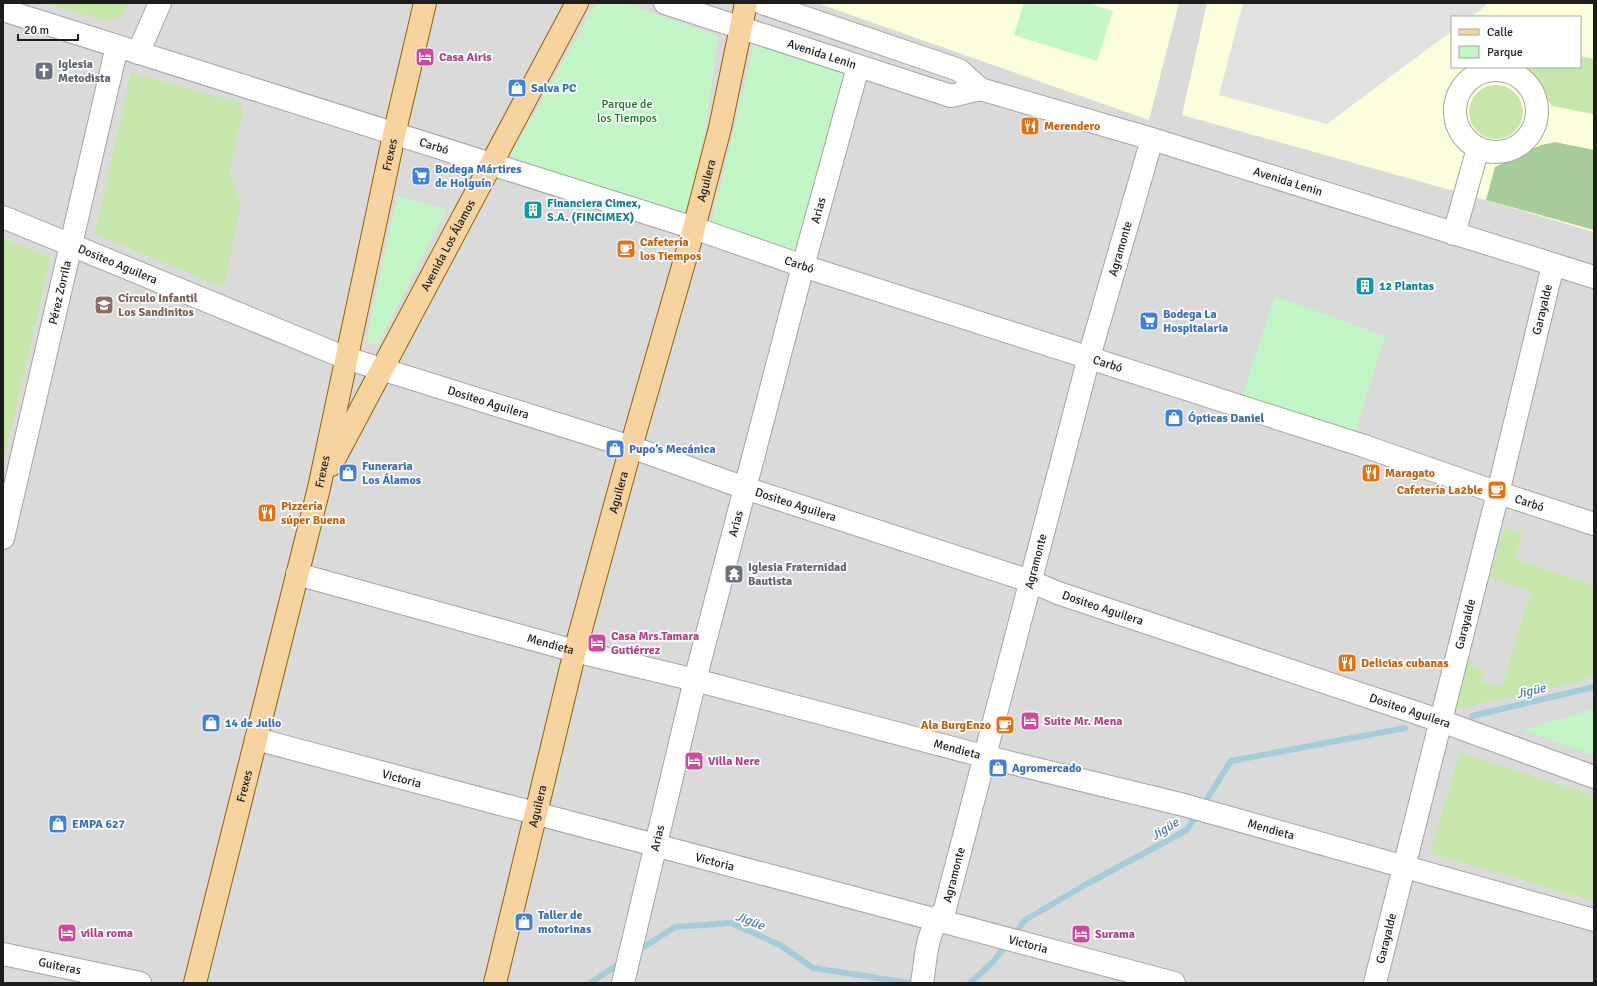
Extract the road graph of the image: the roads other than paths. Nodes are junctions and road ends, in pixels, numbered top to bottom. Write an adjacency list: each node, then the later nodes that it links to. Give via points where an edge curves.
1 (160, 3): 10 (street)
2 (425, 3): 13 (main road, Frexes)
3 (577, 3): 16 (main road, Avenida Los Álamos)
4 (665, 3): 8 (street, Avenida Lenin)
5 (746, 3): 8 (main road, Aguilera)
6 (762, 3): 12 (street, Avenida Lenin, via 959,70)
7 (3, 10): 9 (street, Carbó)
8 (741, 28): 11 (street, Avenida Lenin); 18 (main road, Aguilera, via 720,128)
9 (117, 46): 10 (street, Carbó); 20 (street, Pérez Zorrila)
10 (138, 53): 13 (street, Carbó)
11 (858, 66): 12 (street, Avenida Lenin, via 951,96); 22 (street, Arias)
12 (980, 89): 14 (street, Avenida Lenin)
13 (394, 135): 16 (street, Carbó); 25 (main road, Frexes)
14 (1152, 139): 19 (street, Avenida Lenin); 24 (street, Agramonte)
15 (1478, 148): 19 (street)
16 (491, 165): 18 (street, Carbó); 26 (main road, Avenida Los Álamos)
17 (3, 217): 20 (street, Dositeo Aguilera)
18 (694, 228): 22 (street, Carbó); 27 (main road, Aguilera)
19 (1454, 234): 21 (street, Avenida Lenin)
20 (71, 245): 25 (street, Dositeo Aguilera); 32 (street, Pérez Zorrila)
21 (1553, 265): 23 (street, Avenida Lenin); 30 (street, Garayalde)
22 (803, 266): 24 (street, Carbó); 29 (street, Arias)
23 (1594, 277)
24 (1089, 357): 30 (street, Carbó, via 1364,446); 34 (street, Agramonte)
25 (346, 358): 26 (street, Dositeo Aguilera); 28 (main road, Frexes)
26 (382, 370): 27 (street, Dositeo Aguilera); 28 (main road, Avenida Los Álamos)
27 (631, 447): 29 (street, Dositeo Aguilera); 35 (main road, Aguilera)
28 (319, 488): 33 (main road, Frexes)
29 (745, 488): 34 (street, Dositeo Aguilera); 36 (street, Arias)
30 (1498, 493): 31 (street, Carbó); 37 (street, Garayalde)
31 (1594, 524)
32 (3, 538)
33 (297, 574): 35 (street, Mendieta); 38 (main road, Frexes)
34 (1030, 581): 37 (street, Dositeo Aguilera, via 1058,593); 39 (street, Agramonte)
35 (575, 651): 36 (street, Mendieta); 41 (main road, Aguilera)
36 (695, 680): 39 (street, Mendieta); 42 (street, Arias)
37 (1441, 722): 40 (street, Dositeo Aguilera); 43 (street, Garayalde)
38 (256, 739): 41 (street, Victoria); 49 (main road, Frexes)
39 (983, 756): 43 (street, Mendieta, via 1184,805); 44 (street, Agramonte, via 945,909)
40 (1594, 777)
41 (535, 816): 42 (street, Victoria); 50 (main road, Aguilera)
42 (656, 845): 44 (street, Victoria); 51 (street, Arias)
43 (1403, 866): 45 (street, Mendieta); 53 (street, Garayalde)
44 (936, 920): 47 (street, Agramonte, via 930,932); 52 (street, Victoria)
45 (1594, 920)
46 (3, 954): 48 (street, Guiteras)
47 (922, 980)
48 (140, 983)
49 (195, 983)
50 (495, 983)
51 (623, 983)
52 (1174, 983)
53 (1375, 983)

